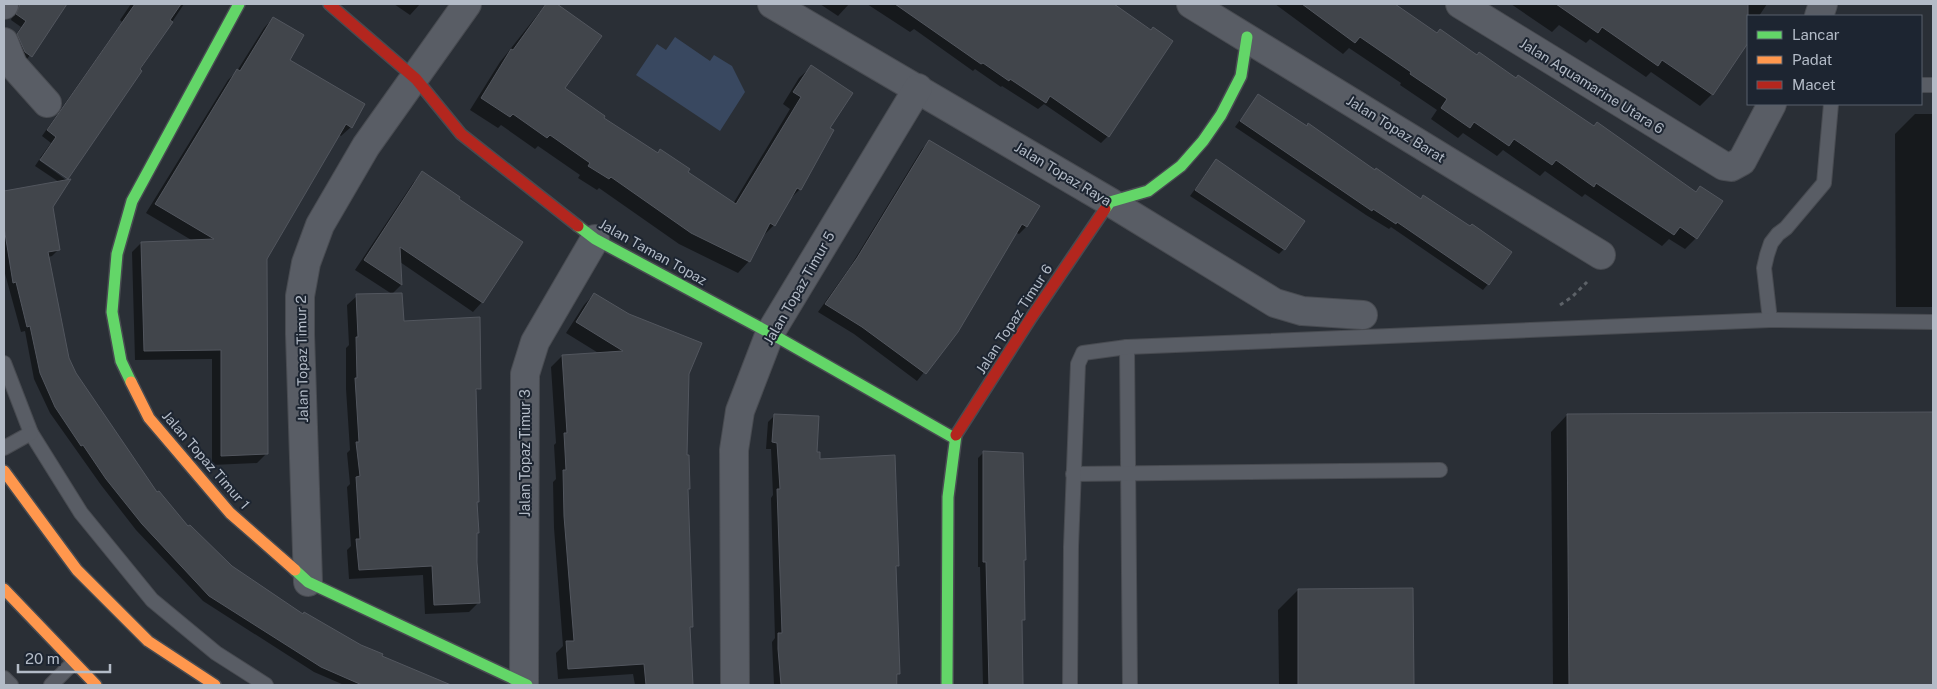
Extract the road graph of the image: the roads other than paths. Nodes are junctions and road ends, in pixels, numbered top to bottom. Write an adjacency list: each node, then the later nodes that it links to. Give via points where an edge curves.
1 (239, 4): 30 (street, Jalan Topaz Timur 1, via 132,200 117,254 112,312 121,361 149,418 230,513)
2 (329, 4): 9 (street, Jalan Taman Topaz)
3 (467, 4): 9 (street, Jalan Topaz Timur 2)
4 (772, 4): 10 (street, Jalan Topaz Raya)
5 (1191, 4): 7 (street, Jalan Topaz Barat)
6 (1460, 4): 12 (street, Jalan Aquamarine Utara 6, via 1724,166 1730,167 1742,161)
7 (1247, 37): 14 (street, via 1241,76 1203,141 1181,166 1148,191); 16 (street, Jalan Topaz Barat)
8 (4, 42): 11 (street, via 13,65)
9 (416, 79): 15 (street, Jalan Taman Topaz, via 461,134); 30 (street, Jalan Topaz Timur 2, via 384,119 342,185 320,225 306,264 300,296 300,334)
10 (918, 88): 14 (street, Jalan Topaz Raya); 20 (street, Jalan Topaz Timur 5)
11 (47, 102)
12 (1771, 105)
13 (1831, 105): 18 (lane, via 1824,183 1778,234 1767,255 1764,268)
14 (1110, 202): 17 (street, Jalan Topaz Raya, via 1275,303 1302,311); 24 (street, Jalan Topaz Timur 6)
15 (594, 239): 20 (street, Jalan Taman Topaz); 39 (street, Jalan Topaz Timur 3, via 535,342 525,374)
16 (1601, 255)
17 (1363, 315)
18 (1770, 320): 19 (lane); 21 (lane)
19 (1933, 322)
20 (770, 333): 24 (street, Jalan Taman Topaz); 40 (street, Jalan Topaz Timur 5, via 740,411 734,450)
21 (1127, 347): 28 (lane, via 1088,351 1080,356); 29 (lane)
22 (4, 363): 23 (lane)
23 (31, 434): 25 (lane); 38 (lane, via 81,513 152,600 216,653)
24 (954, 438): 41 (street, Jalan Topaz Timur 6, via 948,497)
25 (4, 448)
26 (1440, 470): 29 (lane)
27 (4, 471): 37 (street, via 77,570 148,641)
28 (1073, 474): 29 (lane); 42 (lane)
29 (1129, 474): 43 (lane)
30 (308, 582): 39 (street, Jalan Topaz Timur 1)
31 (4, 589): 32 (street)
32 (73, 662): 35 (lane); 36 (street)
33 (4, 678): 34 (lane)
34 (12, 685)
35 (51, 685)
36 (96, 685)
37 (215, 685)
38 (266, 685)
39 (526, 685)
40 (735, 685)
41 (947, 685)
42 (1070, 685)
43 (1130, 685)

